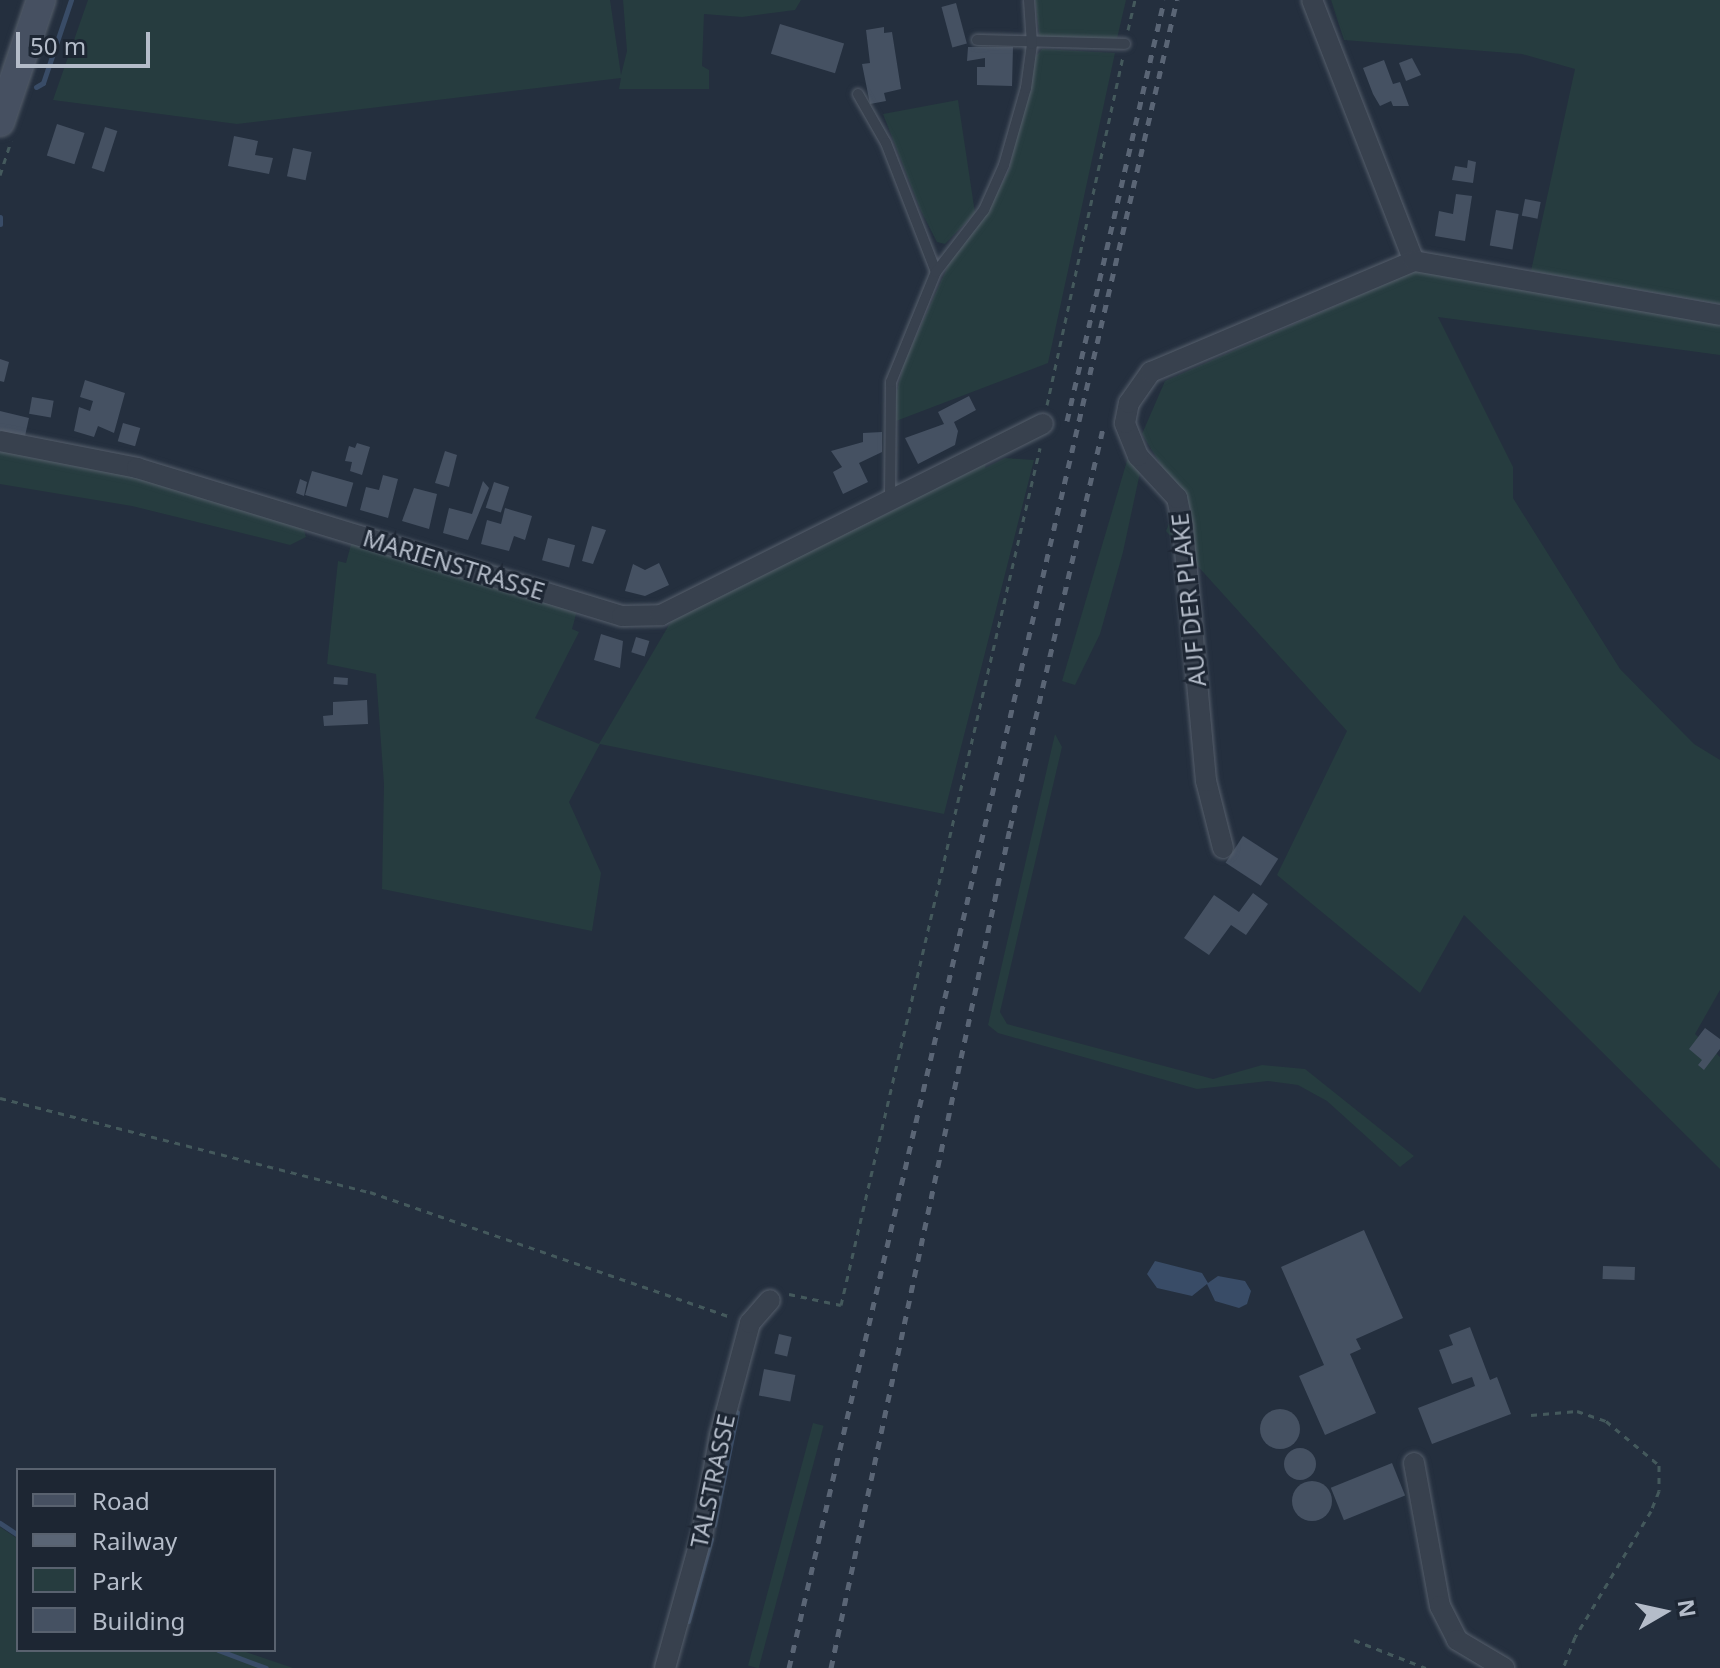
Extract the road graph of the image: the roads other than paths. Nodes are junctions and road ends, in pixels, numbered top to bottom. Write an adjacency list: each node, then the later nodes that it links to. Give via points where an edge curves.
1 (41, 0): 8 (main road)
2 (1029, 0): 5 (lane)
3 (1312, 0): 9 (street)
4 (977, 40): 5 (lane)
5 (1032, 44): 6 (lane); 10 (lane, via 1004,165 984,210)
6 (1125, 44)
7 (858, 94): 10 (lane, via 886,143)
8 (0, 122)
9 (1414, 261): 11 (street); 15 (street, AUF DER PLAKE, via 1151,372 1129,403 1128,439 1177,498 1183,526 1206,781)
10 (936, 272): 14 (lane, via 891,382)
11 (1720, 315)
12 (1043, 424): 14 (street, MARIENSTRASSE)
13 (0, 441): 14 (street, MARIENSTRASSE, via 137,468 622,616 661,615)
14 (890, 501)
15 (1223, 848)
16 (770, 1300): 18 (street, TALSTRASSE, via 750,1323)
17 (1414, 1463): 19 (street, via 1440,1606 1457,1640)
18 (665, 1668)
19 (1504, 1668)

